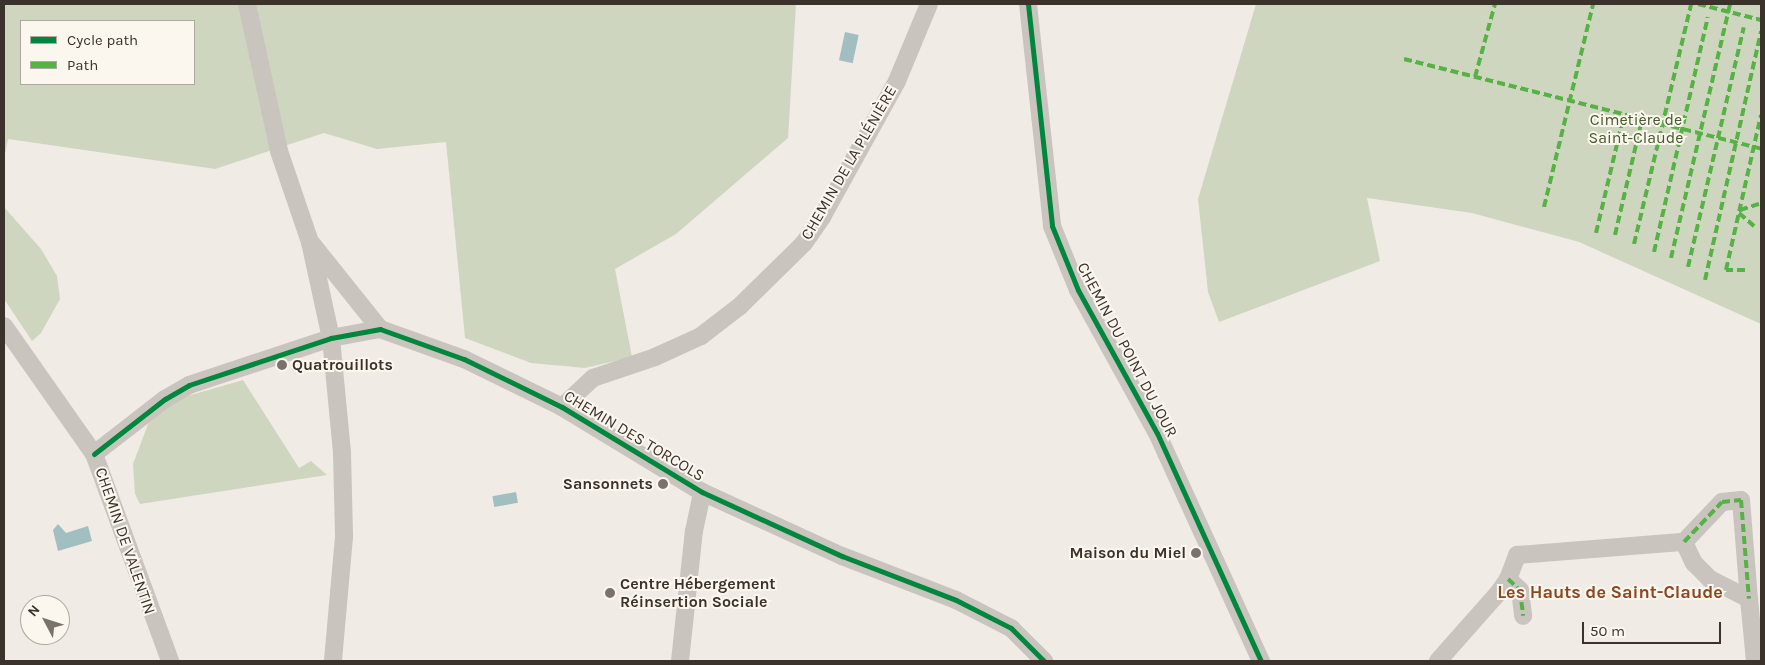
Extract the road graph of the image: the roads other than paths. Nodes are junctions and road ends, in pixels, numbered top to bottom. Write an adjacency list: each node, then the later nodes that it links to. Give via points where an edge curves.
1 (247, 4): 4 (street, via 280,151)
2 (929, 4): 8 (street, CHEMIN DE LA PLÉNIÈRE, via 897,81 822,217 804,243 740,306 701,336 655,357 593,378)
3 (1028, 4): 19 (street, CHEMIN DU POINT DU JOUR, via 1052,226 1078,290 1157,433)
4 (310, 242): 6 (street); 7 (street)
5 (4, 326): 9 (street, CHEMIN DE VALENTIN)
6 (380, 329): 7 (street); 8 (street, CHEMIN DES TORCOLS, via 464,359)
7 (331, 338): 9 (street, via 189,385); 16 (street, via 342,453 344,537)
8 (562, 407): 10 (street, CHEMIN DES TORCOLS)
9 (94, 454): 15 (street, CHEMIN DE VALENTIN)
10 (702, 492): 17 (street, via 694,531); 18 (street, CHEMIN DES TORCOLS, via 842,556 956,600 1011,628)
11 (1684, 542): 12 (street, via 1517,555); 13 (street, via 1694,563 1710,579); 13 (street, via 1722,502 1741,500)
12 (1508, 579): 14 (street, via 1520,590); 20 (street)
13 (1749, 598): 21 (street)
14 (1523, 616)
15 (170, 661)
16 (333, 661)
17 (680, 661)
18 (1044, 661)
19 (1261, 661)
20 (1438, 661)
21 (1755, 661)

